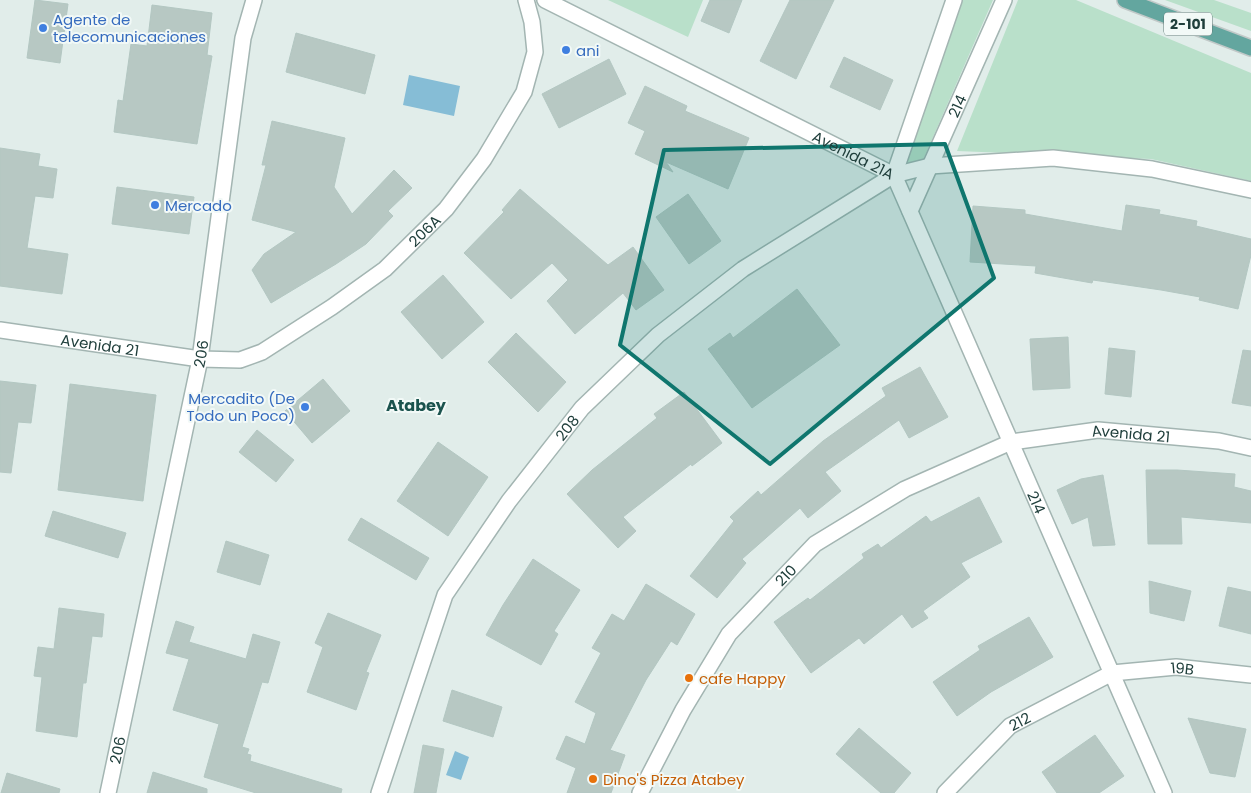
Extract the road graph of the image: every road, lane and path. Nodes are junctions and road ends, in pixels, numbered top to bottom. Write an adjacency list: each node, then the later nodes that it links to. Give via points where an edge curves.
1 (254, 0): 14 (street, 206, via 243,38)
2 (526, 0): 14 (street, 206A, via 535,52 524,92 484,159 446,209 385,268 262,352 240,360)
3 (545, 0): 10 (street, Avenida 21A)
4 (954, 0): 10 (street)
5 (1004, 0): 9 (street, 214)
6 (1125, 0): 7 (main road, 2-101)
7 (1144, 4): 8 (main road, 2-101)
8 (1251, 48)
9 (930, 166): 10 (street, Avenida 21A); 11 (street, Avenida 21A, via 1053,158 1152,169); 12 (street, 214)
10 (894, 175): 12 (street, 214); 20 (street, 208, via 743,269 658,335 582,408 509,501 446,595)
11 (1251, 190)
12 (910, 211): 15 (street, 214)
13 (0, 330): 14 (street, Avenida 21)
14 (200, 359): 19 (street, 206)
15 (1011, 442): 16 (street, Avenida 21, via 1098,430 1219,441); 17 (street, 214); 21 (street, 210, via 905,489 815,544 729,634 683,710)
16 (1251, 448)
17 (1112, 673): 18 (street, 19B, via 1176,668); 22 (street, 212, via 1010,726); 23 (street, 214)
18 (1251, 675)
19 (108, 793)
20 (379, 793)
21 (640, 793)
22 (944, 793)
23 (1164, 793)

